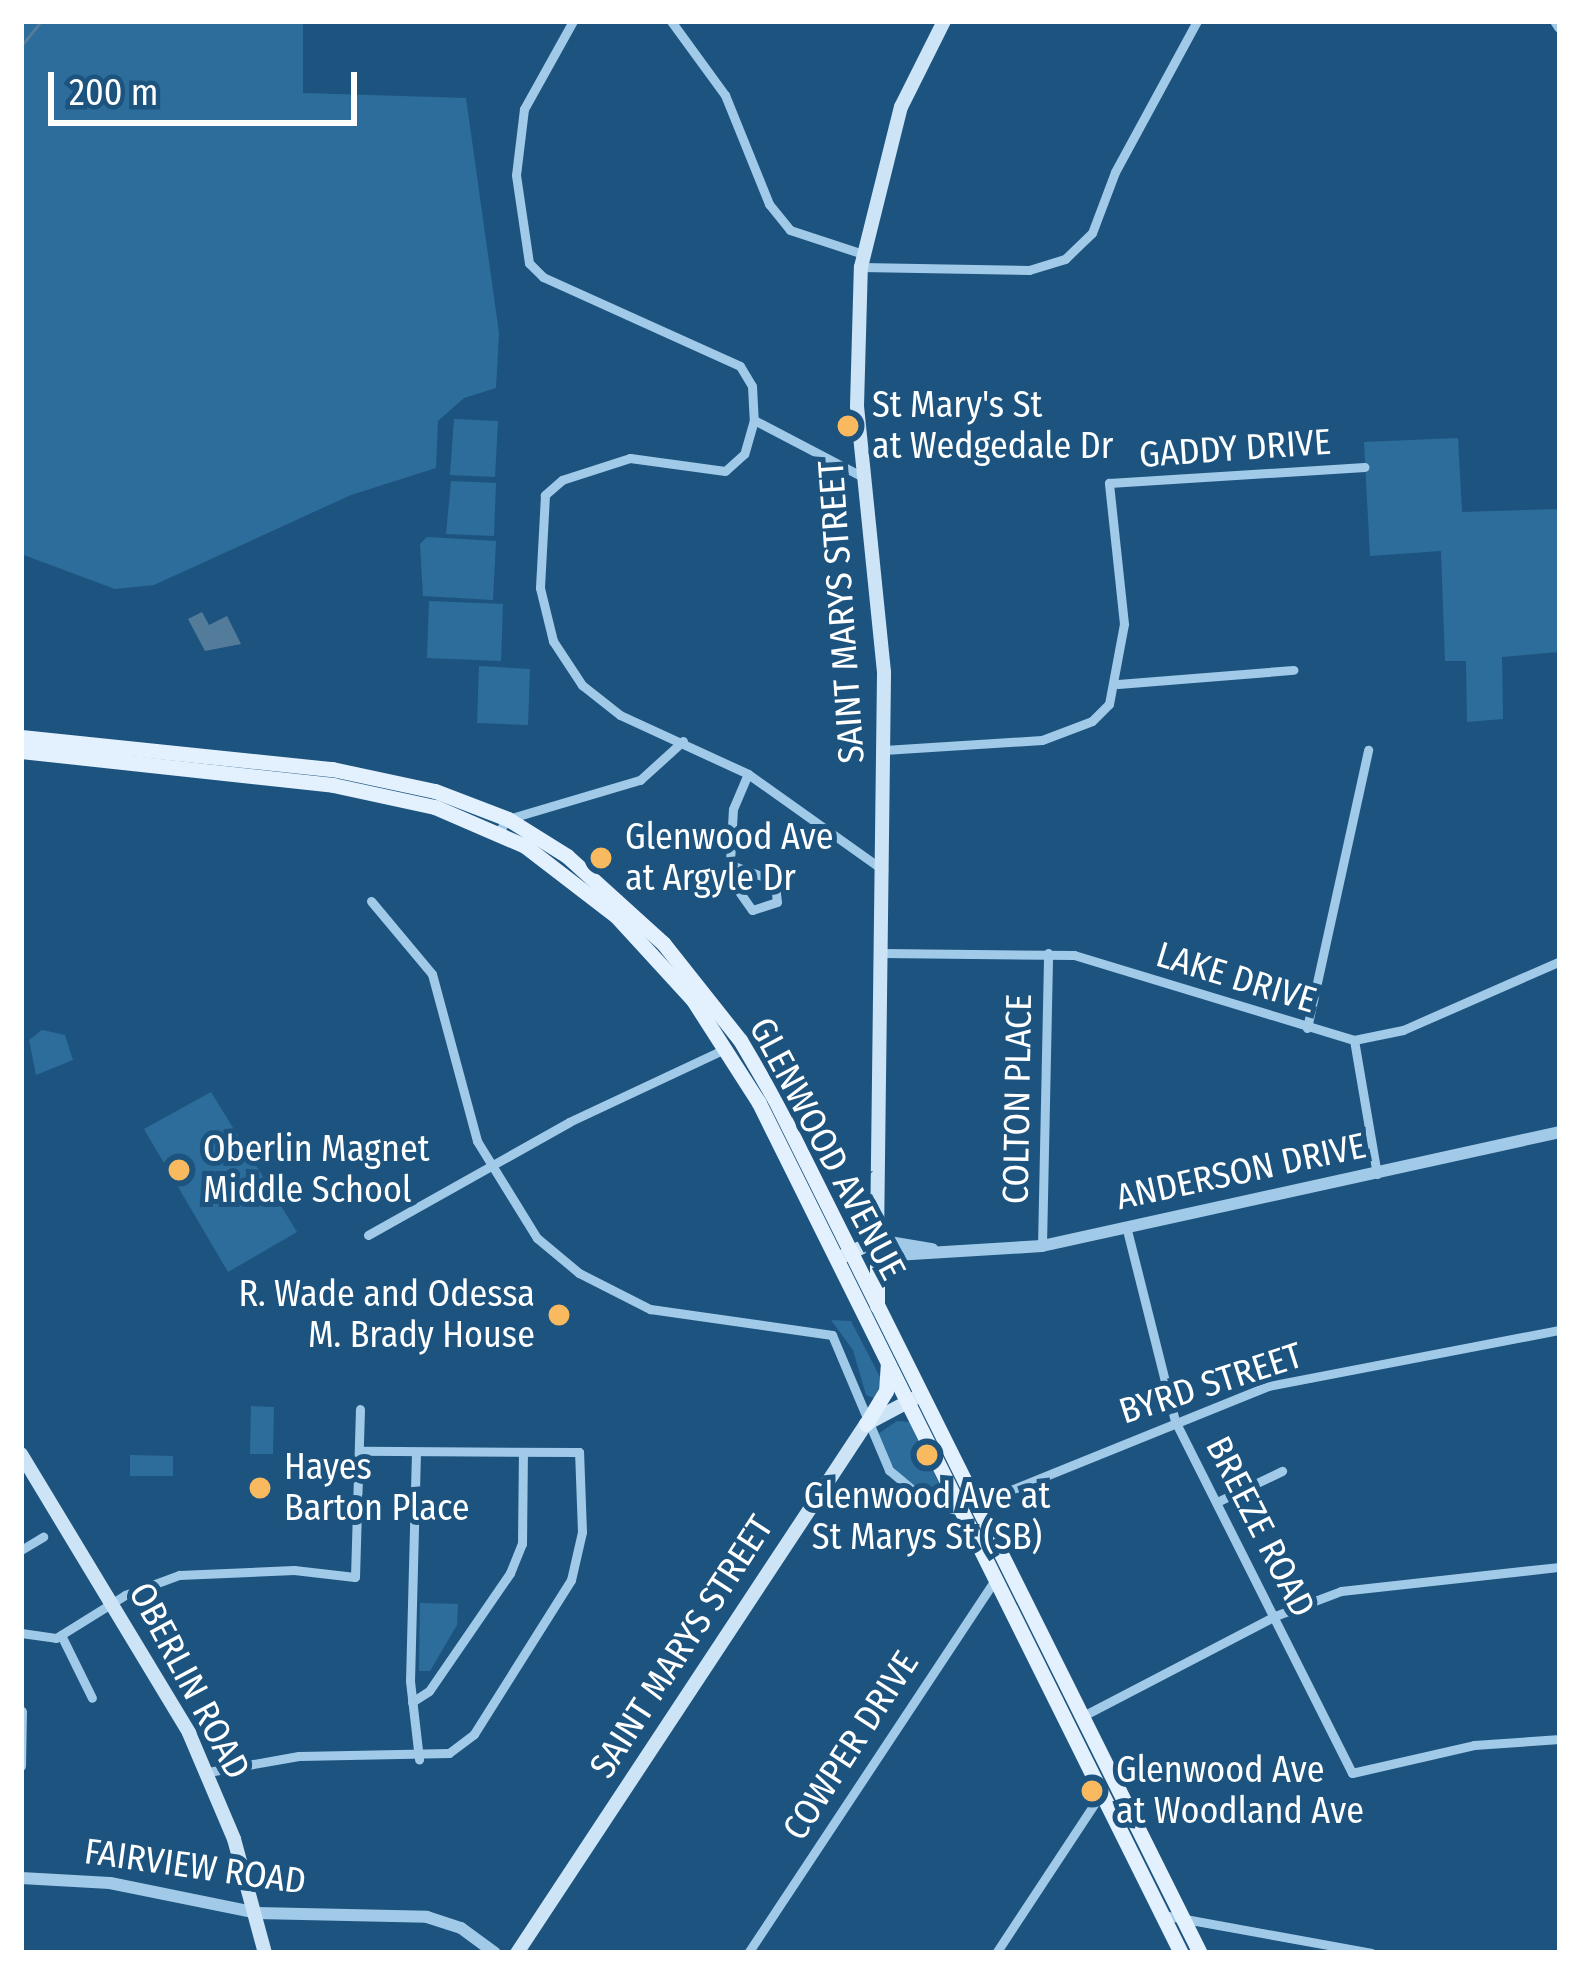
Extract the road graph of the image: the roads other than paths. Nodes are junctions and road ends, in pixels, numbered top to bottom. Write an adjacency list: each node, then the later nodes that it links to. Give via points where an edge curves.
1 (573, 21): 6 (street, via 524,109 516,175 529,263 543,277 740,366 752,386)
2 (671, 21): 5 (street, via 725,95 769,204 790,230)
3 (944, 21): 5 (main road, SAINT MARYS STREET, via 901,107)
4 (1197, 21): 5 (street, via 1115,172 1092,233 1065,259 1029,270)
5 (862, 260): 8 (main road, SAINT MARYS STREET, via 856,370)
6 (754, 420): 8 (street); 12 (street, via 744,454 725,471 630,458 562,480 544,495 541,589 553,641 582,686 620,715)
7 (1365, 467): 10 (street, GADDY DRIVE, via 1109,484 1124,624)
8 (863, 477): 13 (main road, SAINT MARYS STREET)
9 (1293, 670): 10 (street)
10 (1118, 683): 13 (street, via 1092,721 1056,736)
11 (21, 736): 17 (main road, GLENWOOD AVENUE, via 378,776)
12 (683, 741): 16 (street); 17 (street, via 640,780)
13 (884, 750): 19 (main road, SAINT MARYS STREET)
14 (1368, 750): 24 (street)
15 (21, 751): 17 (main road, GLENWOOD AVENUE, via 366,789)
16 (748, 774): 18 (street, via 727,839); 19 (street)
17 (503, 825): 26 (main road, GLENWOOD AVENUE, via 616,897)
18 (730, 865): 18 (street, via 752,910 777,902 775,881)
19 (883, 870): 22 (main road, SAINT MARYS STREET)
20 (371, 901): 28 (street, via 432,974)
21 (1048, 952): 22 (street, LAKE DRIVE); 24 (street, LAKE DRIVE); 32 (street, COLTON PLACE)
22 (882, 953): 33 (main road, SAINT MARYS STREET)
23 (1560, 961): 25 (street, LAKE DRIVE, via 1403,1030)
24 (1307, 1028): 25 (street, LAKE DRIVE)
25 (1354, 1040): 29 (street)
26 (734, 1044): 28 (street); 34 (main road, GLENWOOD AVENUE)
27 (1560, 1132): 29 (street, ANDERSON DRIVE)
28 (488, 1165): 31 (street); 41 (street, via 537,1238 614,1293 650,1309 832,1335)
29 (1377, 1174): 30 (street, ANDERSON DRIVE)
30 (1126, 1226): 32 (street, ANDERSON DRIVE); 40 (street, BREEZE ROAD)
31 (368, 1235)
32 (1042, 1246): 33 (street, ANDERSON DRIVE)
33 (878, 1248): 34 (main road); 35 (main road)
34 (847, 1263): 35 (main road, GLENWOOD AVENUE); 37 (main road, GLENWOOD AVENUE)
35 (877, 1309): 38 (main road, GLENWOOD AVENUE)
36 (1560, 1330): 40 (street, BYRD STREET, via 1268,1386)
37 (887, 1361): 38 (main road, GLENWOOD AVENUE); 41 (main road, via 886,1391)
38 (913, 1399): 41 (main road, SAINT MARYS STREET); 49 (main road, GLENWOOD AVENUE)
39 (360, 1409): 42 (street)
40 (1175, 1421): 48 (street, BREEZE ROAD); 49 (street, BYRD STREET)
41 (866, 1424): 49 (street, via 902,1485); 73 (main road, SAINT MARYS STREET)
42 (360, 1451): 43 (street); 54 (street, via 355,1577 213,1570)
43 (416, 1452): 44 (street); 59 (street)
44 (523, 1452): 59 (street, via 522,1544 510,1573 429,1691); 63 (street, via 579,1452 582,1532 571,1580 474,1734 449,1753)
45 (21, 1454): 47 (main road, OBERLIN ROAD)
46 (1282, 1471): 48 (street)
47 (28, 1479): 54 (main road, OBERLIN ROAD)
48 (1219, 1501): 55 (street, BREEZE ROAD)
49 (966, 1508): 53 (main road, GLENWOOD AVENUE)
50 (43, 1537): 51 (street)
51 (21, 1550)
52 (1560, 1567): 55 (street, via 1341,1591)
53 (999, 1576): 61 (main road, GLENWOOD AVENUE); 74 (street, COWPER DRIVE)
54 (115, 1601): 57 (street); 65 (main road, OBERLIN ROAD)
55 (1274, 1616): 61 (street); 62 (street, BREEZE ROAD, via 1352,1773 1474,1745)
56 (21, 1633): 57 (street, via 36,1640)
57 (61, 1635): 58 (street)
58 (92, 1698)
59 (412, 1702): 63 (street)
60 (22, 1711): 64 (street)
61 (1073, 1721): 66 (main road, GLENWOOD AVENUE)
62 (1560, 1739)
63 (419, 1759): 65 (street, via 298,1756)
64 (21, 1766)
65 (208, 1772): 68 (main road, OBERLIN ROAD)
66 (1108, 1789): 69 (main road, GLENWOOD AVENUE); 70 (main road, GLENWOOD AVENUE); 75 (street)
67 (21, 1877): 68 (street, FAIRVIEW ROAD, via 110,1882)
68 (256, 1913): 71 (main road, OBERLIN ROAD); 72 (street, FAIRVIEW ROAD, via 427,1917 461,1928)
69 (1162, 1915): 70 (street); 76 (main road, GLENWOOD AVENUE)
70 (1182, 1917): 77 (main road, GLENWOOD AVENUE); 78 (street)
71 (266, 1953)
72 (495, 1953)
73 (517, 1953)
74 (748, 1953)
75 (996, 1953)
76 (1181, 1953)
77 (1200, 1953)
78 (1372, 1953)

